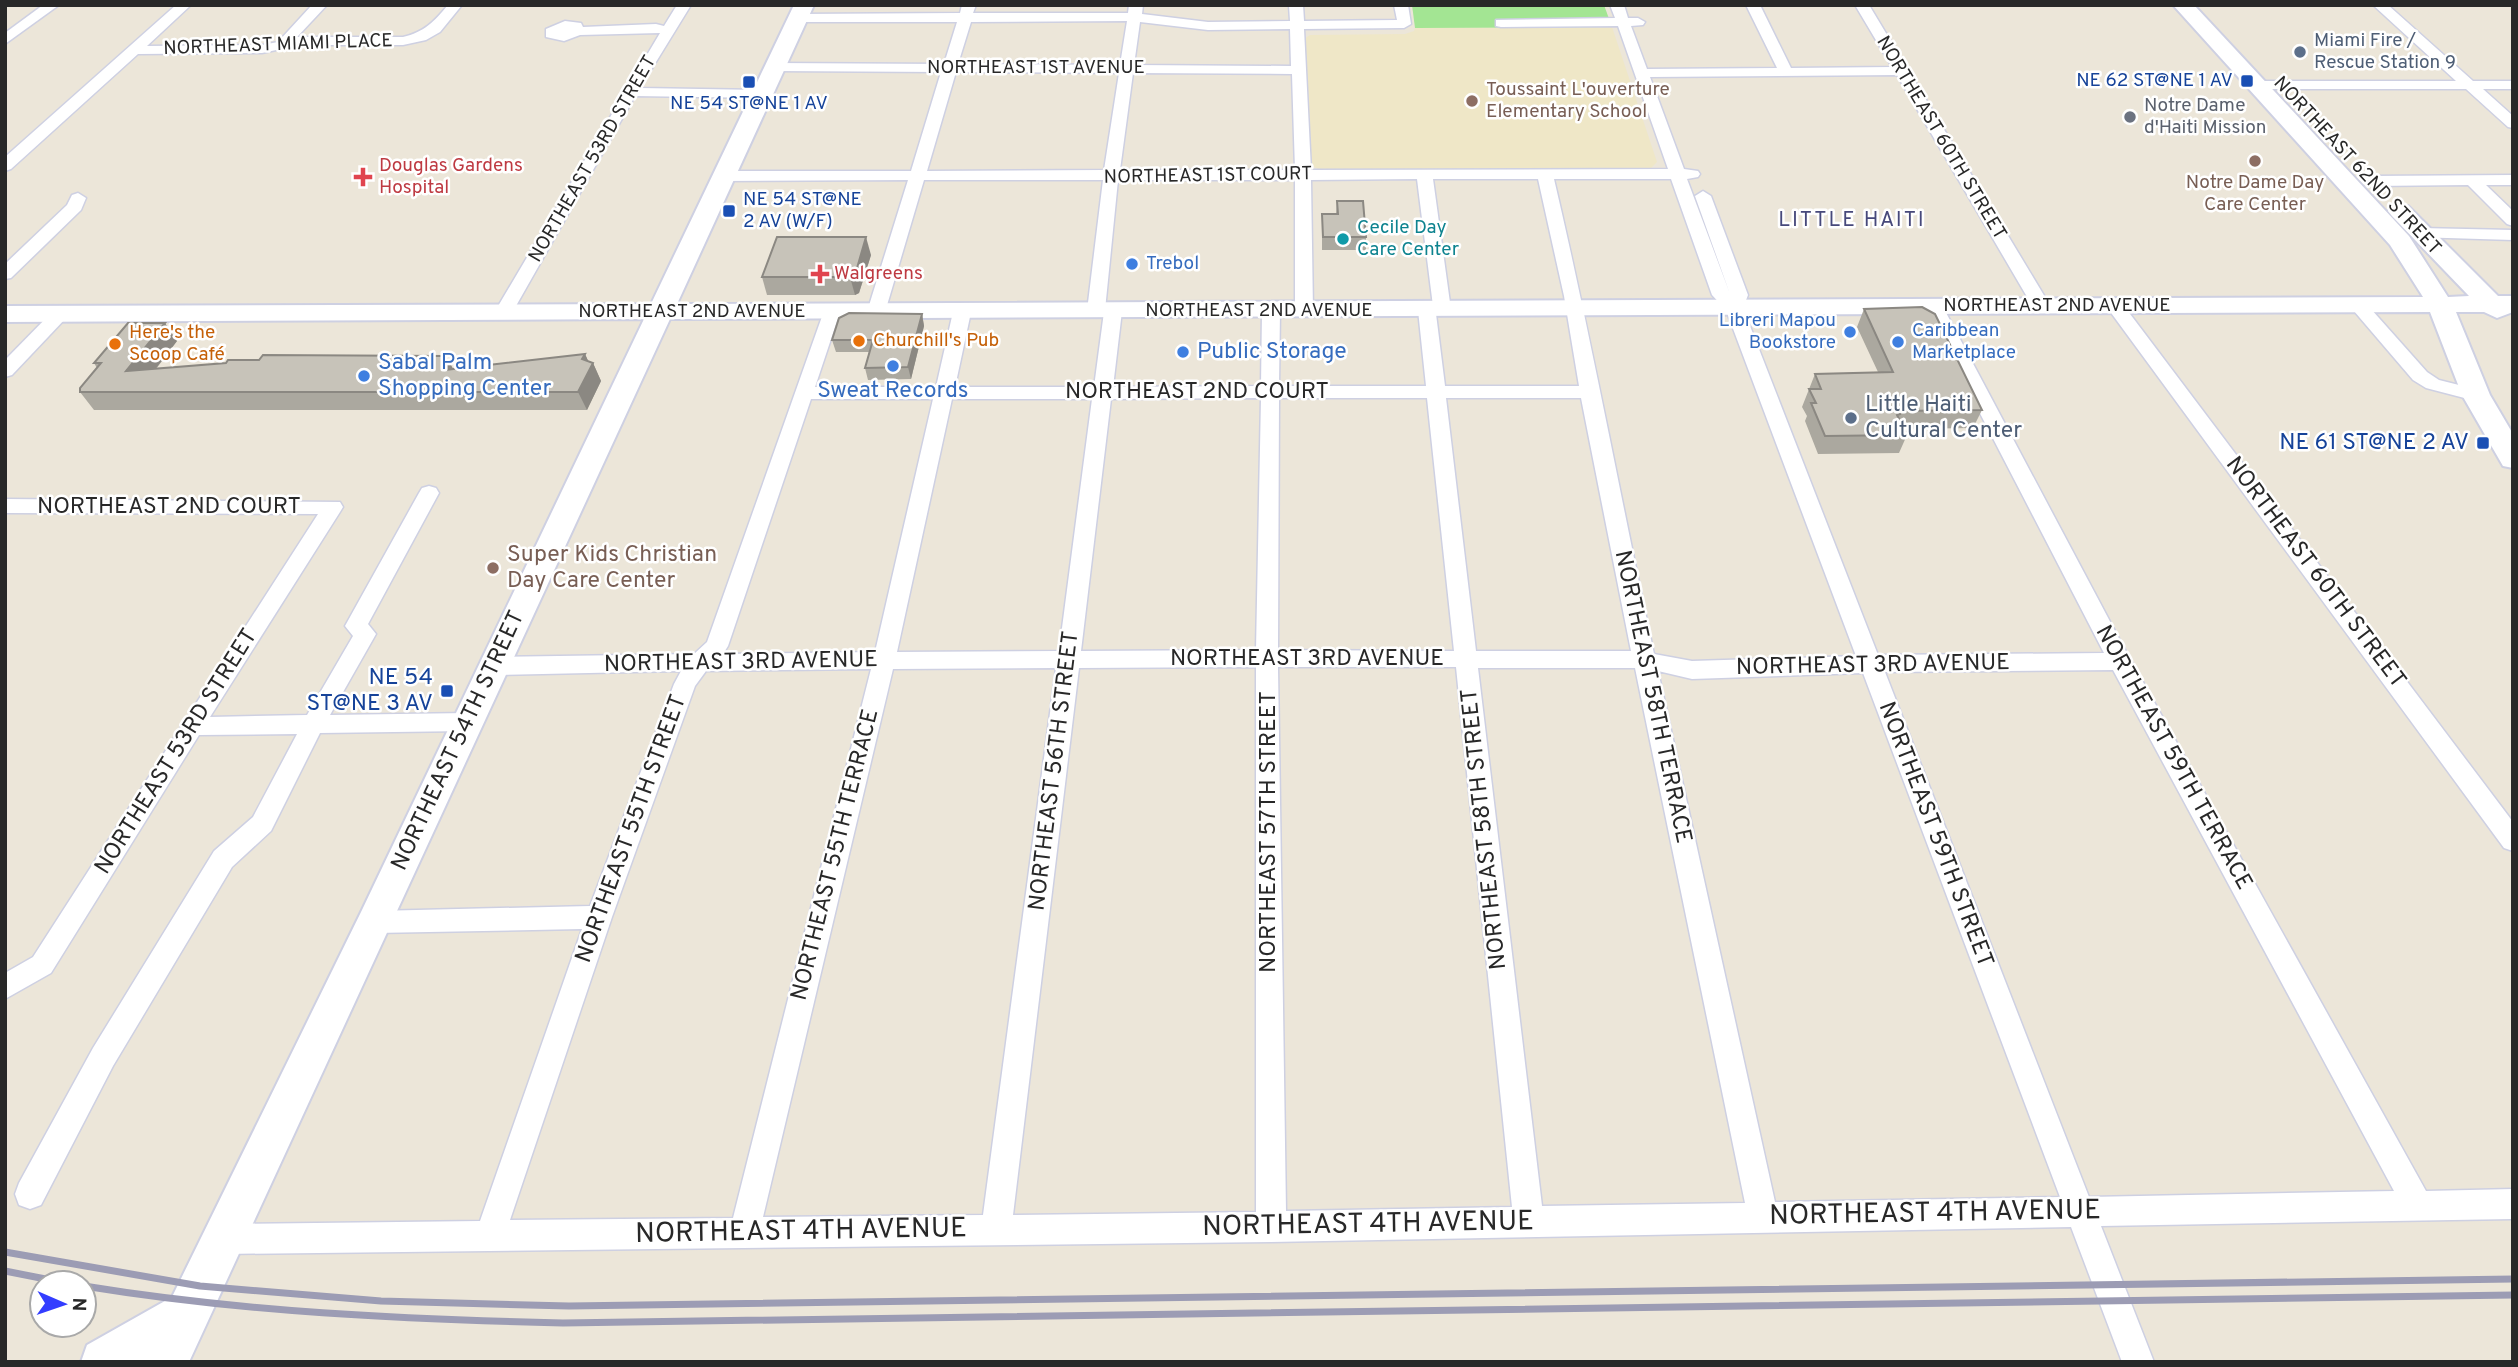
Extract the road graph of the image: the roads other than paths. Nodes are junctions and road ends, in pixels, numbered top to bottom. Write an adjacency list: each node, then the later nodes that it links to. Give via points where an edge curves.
1 (52, 5): 23 (street)
2 (184, 5): 25 (street)
3 (320, 5): 24 (street)
4 (455, 5): 24 (street, NORTHEAST MIAMI PLACE, via 435,29 421,37)
5 (684, 5): 22 (street, NORTHEAST 53RD STREET)
6 (1296, 5): 20 (street)
7 (1401, 5): 20 (street, via 1404,24)
8 (1617, 5): 18 (street, NORTHEAST 59TH STREET)
9 (1631, 5): 18 (street, NORTHEAST 59TH STREET)
10 (1753, 5): 31 (street)
11 (1862, 5): 30 (street, NORTHEAST 60TH STREET)
12 (2183, 5): 33 (main road, NORTHEAST 62ND STREET)
13 (2205, 5): 34 (main road, NORTHEAST 62ND STREET)
14 (2380, 5): 35 (street)
15 (967, 11): 16 (street); 17 (street); 28 (street)
16 (1135, 11): 20 (street, via 1208,26); 27 (street, NORTHEAST 56TH STREET)
17 (801, 12): 26 (main road, NORTHEAST 54TH STREET)
18 (1630, 22): 19 (street); 32 (street, NORTHEAST 59TH STREET)
19 (1501, 23)
20 (1296, 24): 29 (street)
21 (578, 31): 22 (street, via 612,35)
22 (668, 31): 37 (street, NORTHEAST 53RD STREET)
23 (5, 40)
24 (282, 45): 25 (street, NORTHEAST MIAMI PLACE)
25 (135, 50): 40 (street)
26 (774, 67): 28 (street, NORTHEAST 1ST AVENUE); 38 (main road, NORTHEAST 54TH STREET)
27 (1129, 68): 28 (street, NORTHEAST 1ST AVENUE); 29 (street, NORTHEAST 1ST AVENUE); 47 (street, NORTHEAST 56TH STREET)
28 (950, 69): 43 (street)
29 (1298, 69): 41 (street)
30 (1902, 71): 31 (street); 64 (street, NORTHEAST 60TH STREET)
31 (1787, 72): 32 (street)
32 (1649, 73): 42 (street, NORTHEAST 59TH STREET)
33 (2258, 85): 34 (street); 51 (main road, NORTHEAST 62ND STREET)
34 (2281, 85): 35 (street); 50 (main road, NORTHEAST 62ND STREET)
35 (2469, 85): 36 (street); 39 (street)
36 (2513, 85)
37 (630, 92): 38 (street); 75 (street, NORTHEAST 53RD STREET)
38 (762, 94): 46 (main road, NORTHEAST 54TH STREET)
39 (2513, 124)
40 (5, 166)
41 (1303, 174): 44 (street, NORTHEAST 1ST COURT); 47 (street, NORTHEAST 1ST COURT); 67 (street)
42 (1686, 174): 45 (street, NORTHEAST 1ST COURT); 66 (street, NORTHEAST 59TH STREET, via 1721,295)
43 (919, 175): 46 (street, NORTHEAST 1ST COURT); 47 (street, NORTHEAST 1ST COURT); 73 (street)
44 (1424, 175): 45 (street, NORTHEAST 1ST COURT); 68 (street, NORTHEAST 58TH STREET)
45 (1545, 175): 65 (street, NORTHEAST 58TH TERRACE)
46 (723, 176): 71 (main road, NORTHEAST 54TH STREET)
47 (1111, 177): 69 (street, NORTHEAST 56TH STREET)
48 (2472, 180): 49 (street); 50 (street); 52 (street)
49 (2513, 180)
50 (2372, 181): 55 (main road, NORTHEAST 62ND STREET)
51 (2384, 221): 60 (main road, NORTHEAST 62ND STREET); 61 (main road, via 2459,290 2477,301)
52 (2513, 221)
53 (34, 225): 54 (street); 54 (street, via 53,207 78,198); 57 (street)
54 (56, 225): 58 (street)
55 (2420, 233): 56 (street); 61 (main road, NORTHEAST 62ND STREET)
56 (2513, 234)
57 (5, 252)
58 (5, 274)
59 (2357, 304): 60 (main road, NORTHEAST 2ND AVENUE); 62 (main road, NORTHEAST 2ND AVENUE); 86 (street, via 2420,376)
60 (2440, 304): 61 (main road, NORTHEAST 2ND AVENUE); 86 (main road, NORTHEAST 62ND STREET)
61 (2501, 304): 78 (main road, NORTHEAST 62ND STREET)
62 (2115, 306): 64 (main road, NORTHEAST 2ND AVENUE); 103 (street, NORTHEAST 60TH STREET)
63 (1934, 307): 64 (main road, NORTHEAST 2ND AVENUE); 66 (main road, NORTHEAST 2ND AVENUE); 96 (street, NORTHEAST 59TH TERRACE)
64 (2042, 307)
65 (1574, 309): 66 (main road, NORTHEAST 2ND AVENUE); 68 (main road, NORTHEAST 2ND AVENUE); 82 (street, NORTHEAST 58TH TERRACE)
66 (1734, 309): 98 (street, NORTHEAST 59TH STREET)
67 (1304, 310): 68 (main road, NORTHEAST 2ND AVENUE); 70 (main road, NORTHEAST 2ND AVENUE)
68 (1434, 310): 81 (street, NORTHEAST 58TH STREET)
69 (1104, 311): 70 (main road, NORTHEAST 2ND AVENUE); 74 (main road, NORTHEAST 2ND AVENUE); 80 (street, NORTHEAST 56TH STREET)
70 (1271, 311): 85 (street, NORTHEAST 57TH STREET)
71 (659, 312): 72 (main road, NORTHEAST 2ND AVENUE); 75 (main road, NORTHEAST 2ND AVENUE); 99 (main road, NORTHEAST 54TH STREET)
72 (831, 312): 73 (main road, NORTHEAST 2ND AVENUE); 83 (street, NORTHEAST 55TH STREET)
73 (876, 312): 74 (main road, NORTHEAST 2ND AVENUE)
74 (962, 312): 84 (street, NORTHEAST 55TH TERRACE)
75 (503, 313): 77 (main road, NORTHEAST 2ND AVENUE)
76 (5, 314): 77 (main road, NORTHEAST 2ND AVENUE)
77 (60, 314): 79 (street)
78 (2513, 323)
79 (5, 370)
80 (1103, 391): 84 (street, NORTHEAST 2ND COURT); 85 (street, NORTHEAST 2ND COURT); 93 (street, NORTHEAST 56TH STREET)
81 (1435, 391): 82 (street, NORTHEAST 2ND COURT); 85 (street, NORTHEAST 2ND COURT); 94 (street, NORTHEAST 58TH STREET)
82 (1589, 392): 95 (street, NORTHEAST 58TH TERRACE)
83 (805, 393): 84 (street, NORTHEAST 2ND COURT); 97 (street, NORTHEAST 55TH STREET, via 716,646)
84 (943, 393): 92 (street, NORTHEAST 55TH TERRACE)
85 (1270, 393): 91 (street, NORTHEAST 57TH STREET)
86 (2476, 396): 87 (main road, NORTHEAST 62ND STREET)
87 (2513, 458)
88 (429, 493): 101 (street, via 355,626 365,634)
89 (5, 506): 90 (street, NORTHEAST 2ND COURT)
90 (333, 508): 102 (street, NORTHEAST 53RD STREET)
91 (1267, 658): 93 (street, NORTHEAST 3RD AVENUE); 94 (street, NORTHEAST 3RD AVENUE); 113 (street, NORTHEAST 57TH STREET)
92 (884, 660): 93 (street, NORTHEAST 3RD AVENUE); 97 (street, NORTHEAST 3RD AVENUE); 115 (street, NORTHEAST 55TH TERRACE)
93 (1070, 660): 114 (street, NORTHEAST 56TH STREET)
94 (1466, 660): 95 (street, NORTHEAST 3RD AVENUE); 112 (street, NORTHEAST 58TH STREET)
95 (1644, 660): 98 (street, NORTHEAST 3RD AVENUE, via 1692,670); 111 (street, NORTHEAST 58TH TERRACE)
96 (2119, 661): 98 (street, NORTHEAST 3RD AVENUE); 109 (street, NORTHEAST 59TH TERRACE)
97 (699, 663): 99 (street, NORTHEAST 3RD AVENUE); 104 (street, NORTHEAST 55TH STREET, via 685,684)
98 (1869, 664): 110 (street, NORTHEAST 59TH STREET)
99 (494, 666): 100 (main road, NORTHEAST 54TH STREET)
100 (468, 722): 101 (street); 105 (main road, NORTHEAST 54TH STREET)
101 (314, 723): 102 (street); 107 (street, via 262,824 223,859 103,1057)
102 (192, 726): 106 (street, NORTHEAST 53RD STREET, via 42,965)
103 (2513, 841)
104 (599, 917): 105 (street); 116 (street, NORTHEAST 55TH STREET)
105 (375, 922): 117 (main road, NORTHEAST 54TH STREET)
106 (8, 986)
107 (30, 1194)
108 (2513, 1204): 109 (street, NORTHEAST 4TH AVENUE)
109 (2418, 1206): 110 (street, NORTHEAST 4TH AVENUE)
110 (2082, 1211): 111 (street, NORTHEAST 4TH AVENUE); 121 (street, NORTHEAST 59TH STREET)
111 (1763, 1218): 112 (street, NORTHEAST 4TH AVENUE)
112 (1530, 1222): 113 (street, NORTHEAST 4TH AVENUE)
113 (1271, 1227): 114 (street, NORTHEAST 4TH AVENUE)
114 (996, 1230): 115 (street, NORTHEAST 4TH AVENUE)
115 (744, 1233): 116 (street, NORTHEAST 4TH AVENUE)
116 (490, 1236): 117 (street, NORTHEAST 4TH AVENUE)
117 (222, 1239): 118 (main road, NORTHEAST 54TH STREET)
118 (188, 1313): 119 (main road); 120 (main road, NORTHEAST 54TH STREET)
119 (104, 1362)
120 (165, 1362)
121 (2138, 1362)

